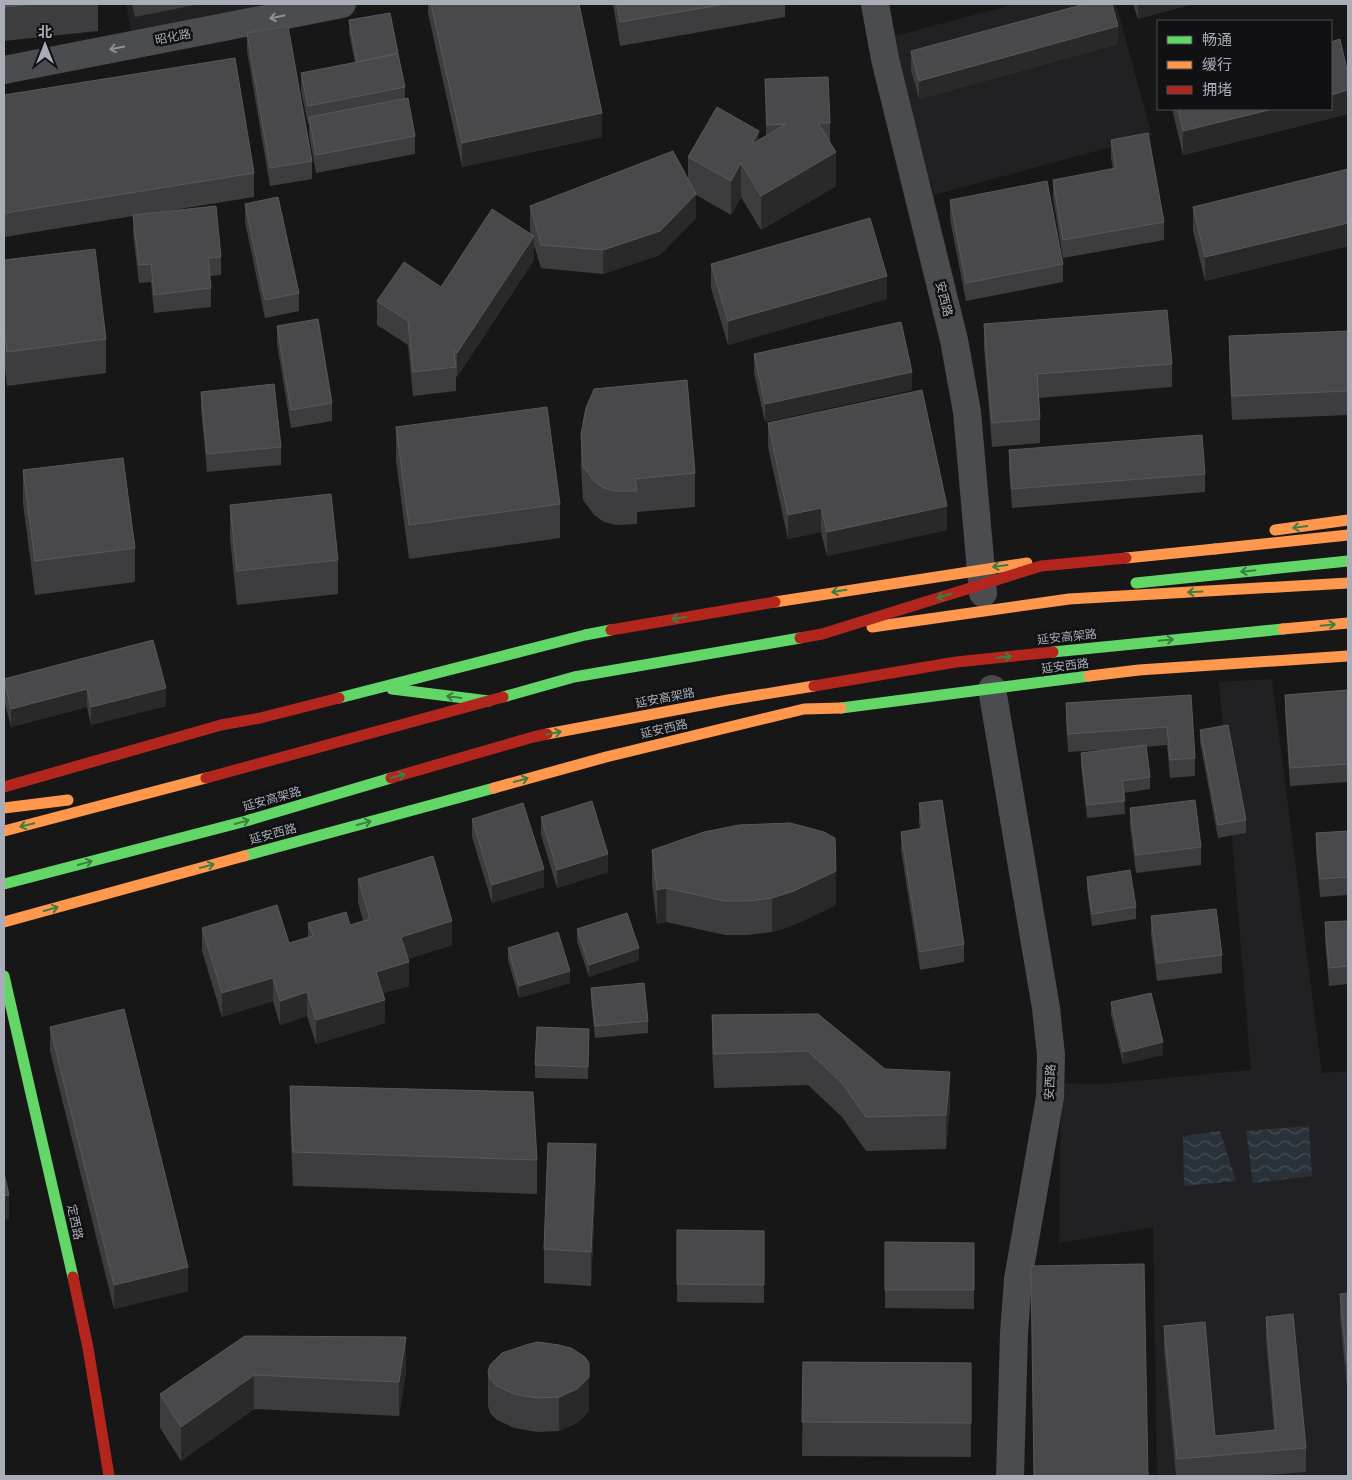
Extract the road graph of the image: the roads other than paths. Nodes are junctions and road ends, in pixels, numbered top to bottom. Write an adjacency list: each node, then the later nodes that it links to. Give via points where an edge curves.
1 (342, 4): 3 (street, 昭化路, one-way to 3)
2 (875, 4): 9 (street, 安西路, via 885,58 954,340 967,412)
3 (4, 70)
4 (1348, 520): 5 (main road, one-way to 5)
5 (1264, 532)
6 (1245, 534): 9 (main road, one-way to 9)
7 (1348, 535): 13 (main road, one-way to 13, bridge, via 1041,566)
8 (1348, 561): 11 (main road, one-way to 11)
9 (981, 568): 11 (street, 安西路); 15 (main road, one-way to 15, via 585,634)
10 (1348, 583): 13 (main road, one-way to 13, bridge, via 1069,598)
11 (983, 599): 17 (main road)
12 (1348, 623): 23 (main road, 延安高架路, one-way to 12, via 246,821 533,737 956,662)
13 (822, 634): 19 (main road, bridge, via 574,677)
14 (1348, 656): 16 (main road, 延安西路, via 1139,670)
15 (378, 687): 17 (main road, one-way to 15); 18 (main road, via 221,725)
16 (992, 689): 24 (main road, 延安西路, one-way to 16, via 606,757 804,709 834,709); 27 (street, 安西路, via 1046,1008 1051,1055 1050,1098 1018,1279)
17 (502, 703): 21 (main road)
18 (4, 786)
19 (178, 786): 20 (main road, bridge); 22 (main road, one-way to 22, bridge)
20 (4, 808)
21 (4, 821)
22 (4, 831)
23 (4, 884)
24 (4, 922)
25 (4, 976): 26 (main road, 定西路, via 88,1348)
26 (108, 1476)
27 (1010, 1476)

